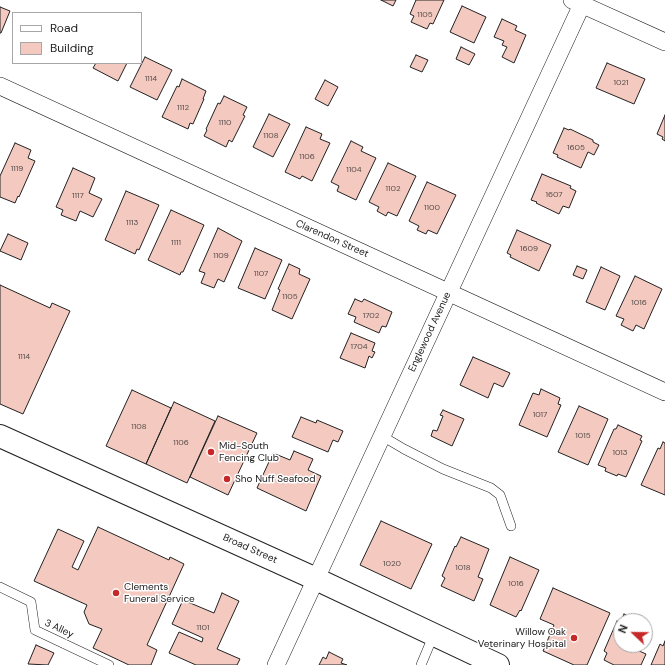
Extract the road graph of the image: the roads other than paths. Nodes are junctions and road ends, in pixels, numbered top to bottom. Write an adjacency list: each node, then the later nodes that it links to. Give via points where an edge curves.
1 (579, 2): 2 (street); 4 (street, Englewood Avenue)
2 (665, 42)
3 (0, 86): 4 (street, Clarendon Street)
4 (449, 292): 5 (street, Clarendon Street); 7 (street, Englewood Avenue)
5 (665, 392)
6 (0, 436): 9 (street, Broad Street)
7 (382, 436): 8 (lane, via 444,469 491,488 500,495); 9 (street, Englewood Avenue)
8 (511, 526)
9 (316, 579): 11 (street, Broad Street); 13 (street, Englewood Avenue)
10 (0, 587): 12 (lane, 3 Alley, via 31,602 35,630)
11 (434, 634): 14 (lane); 15 (street, Broad Street)
12 (109, 665)
13 (276, 665)
14 (421, 665)
15 (498, 665)

